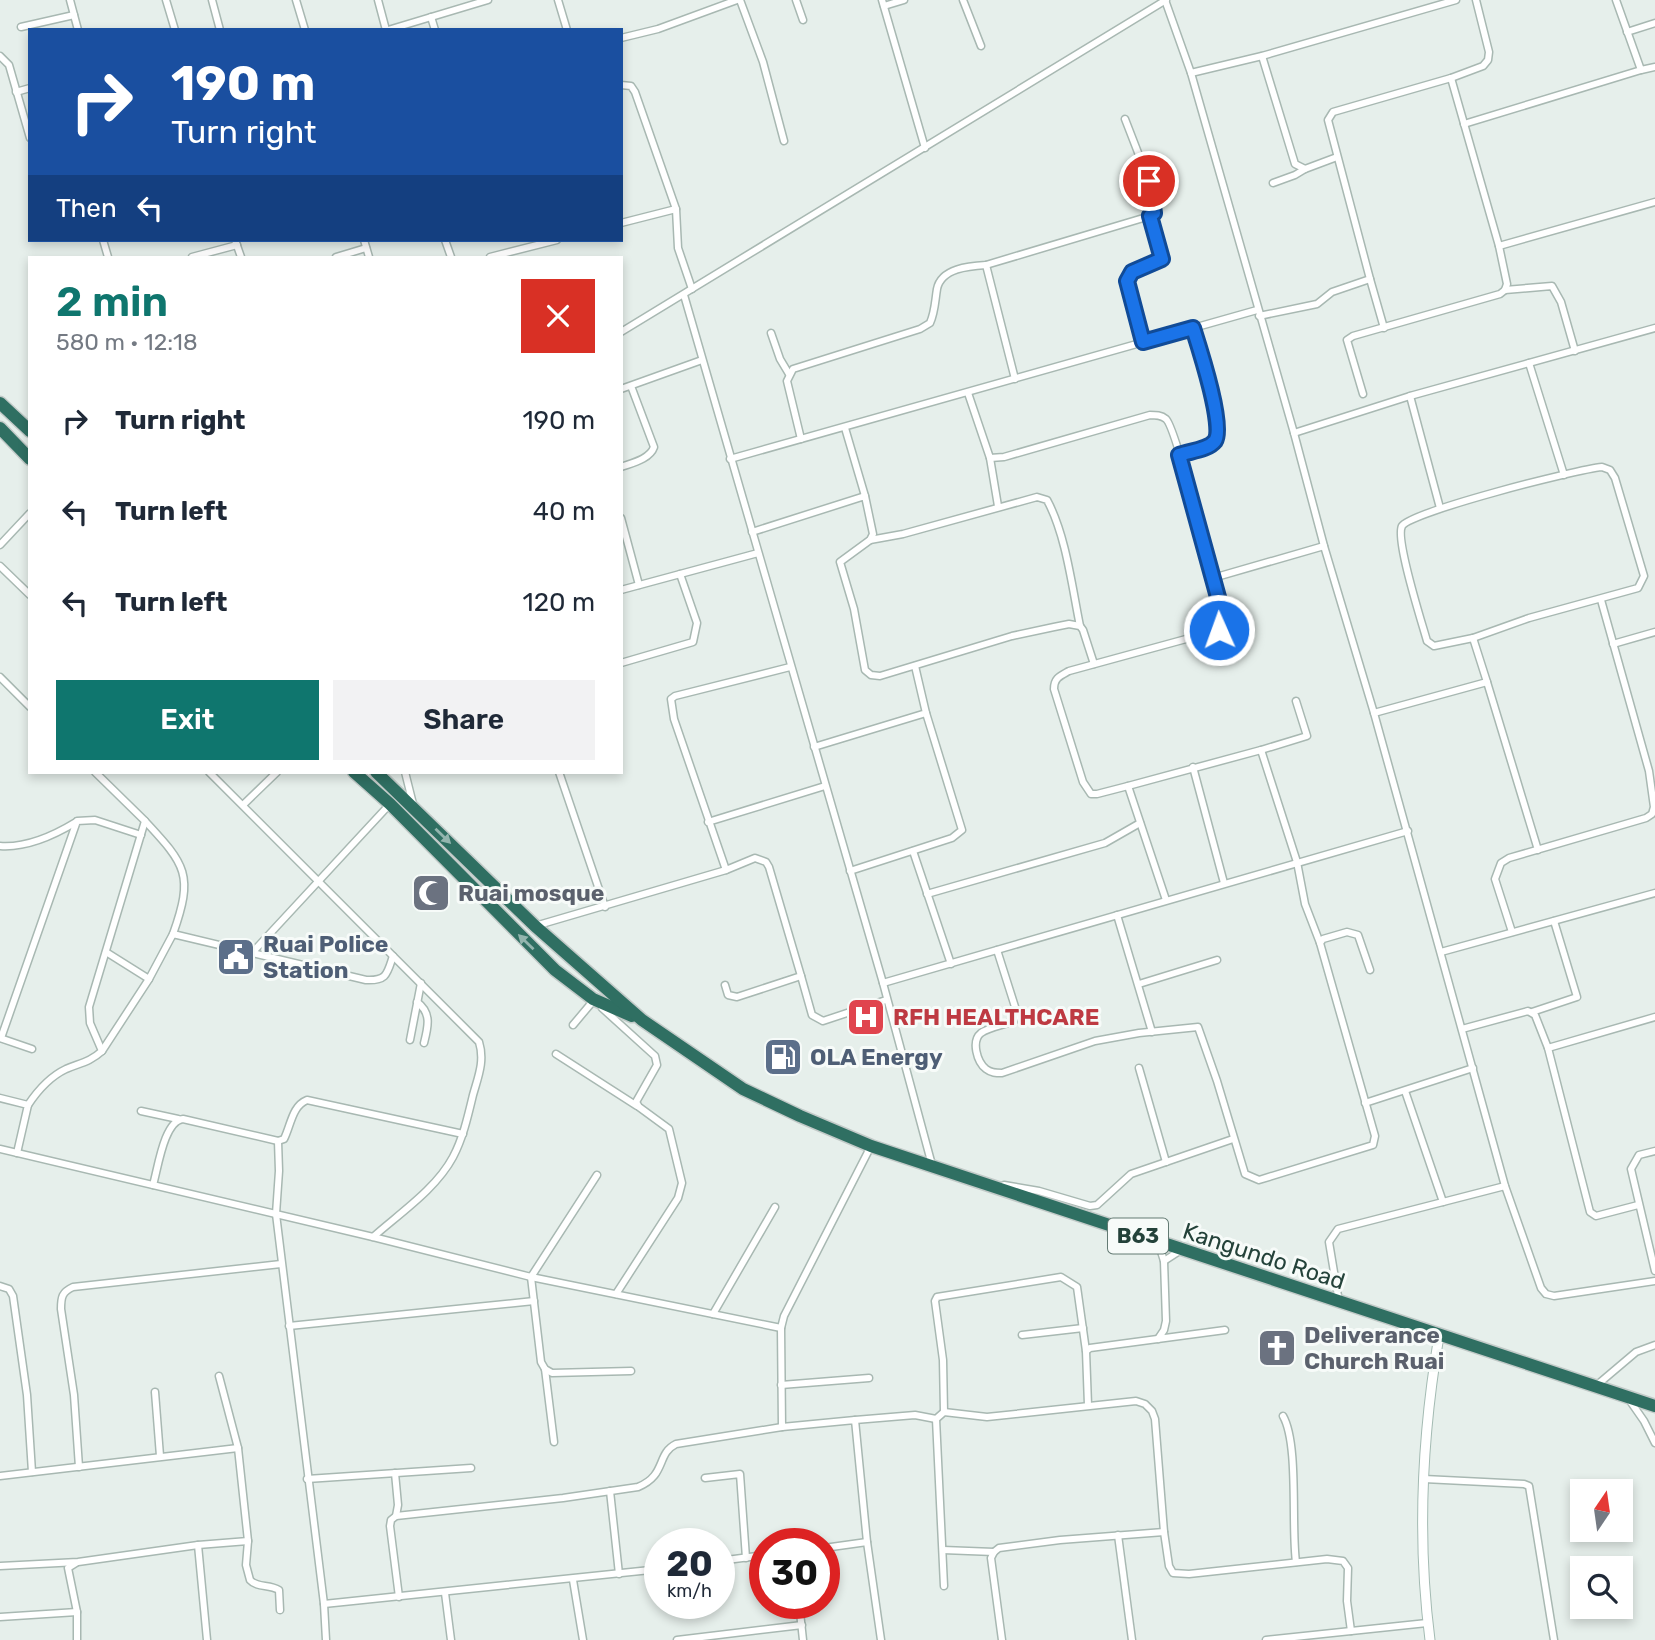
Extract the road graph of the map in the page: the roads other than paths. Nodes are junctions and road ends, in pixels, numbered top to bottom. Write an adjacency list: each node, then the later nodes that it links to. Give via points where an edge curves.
1 (70, 0): 19 (street)
2 (176, 0): 16 (street)
3 (212, 0): 26 (street)
4 (296, 0): 27 (street)
5 (378, 0): 28 (street)
6 (488, 0): 20 (street)
7 (558, 0): 31 (street)
8 (738, 0): 33 (street); 47 (street, via 763,62)
9 (796, 0): 21 (street)
10 (904, 0): 17 (street)
11 (963, 0): 34 (street)
12 (1166, 0): 39 (street); 48 (street)
13 (1456, 0): 18 (street)
14 (1476, 0): 40 (street, via 1488,60)
15 (1616, 0): 32 (street)
16 (167, 1): 25 (street)
17 (883, 3): 48 (street)
18 (1428, 4): 36 (street)
19 (74, 15): 23 (street); 24 (street)
20 (431, 17): 29 (street); 30 (street)
21 (803, 20)
22 (1655, 23): 32 (street)
23 (22, 27)
24 (77, 28)
25 (174, 28)
26 (219, 28)
27 (304, 28)
28 (386, 28)
29 (394, 28)
30 (434, 28)
31 (566, 28)
32 (1627, 32): 38 (street)
33 (623, 38)
34 (981, 46)
35 (0, 55): 43 (street, via 9,65)
36 (1262, 56): 39 (street); 50 (street, via 1295,164)
37 (1655, 68): 38 (street)
38 (1641, 70): 45 (street)
39 (1191, 73): 70 (street)
40 (1451, 78): 45 (street); 49 (street, via 1333,112 1328,120)
41 (623, 85): 53 (street, via 635,92)
42 (28, 89): 43 (street)
43 (16, 92): 46 (street)
44 (1125, 119): 54 (street, via 1149,181 1154,208)
45 (1464, 124): 59 (street)
46 (28, 131)
47 (784, 141)
48 (925, 148): 67 (street)
49 (1337, 157): 50 (street); 66 (street)
50 (1304, 169): 51 (street)
51 (1273, 183)
52 (1655, 202): 59 (street)
53 (676, 209): 55 (street); 67 (street, via 678,248)
54 (1150, 216): 65 (street); 76 (street, via 1162,259 1132,272 1127,281)
55 (623, 222)
56 (236, 242): 61 (street)
57 (364, 242): 60 (street)
58 (549, 242): 64 (street)
59 (1499, 246): 68 (street)
60 (366, 248): 62 (street); 63 (street)
61 (195, 256)
62 (339, 256)
63 (369, 256)
64 (493, 256)
65 (986, 265): 80 (street, via 952,271 941,281 930,323 920,329 802,365); 81 (street)
66 (1370, 279): 70 (street, via 1332,292 1317,304); 72 (street)
67 (692, 289): 69 (street)
68 (1505, 290): 72 (street); 77 (street, via 1552,286)
69 (684, 295): 74 (street); 78 (street)
70 (1258, 313): 71 (street); 91 (street)
71 (1193, 328): 76 (street); 93 (street, via 1218,430 1209,446)
72 (1384, 328): 85 (street, via 1348,340)
73 (1655, 328): 77 (street)
74 (623, 331)
75 (771, 333): 80 (street)
76 (1143, 342): 81 (street)
77 (1575, 351): 79 (street)
78 (702, 360): 82 (street); 96 (street)
79 (1530, 363): 86 (street); 98 (street)
80 (789, 374): 92 (street)
81 (1015, 379): 84 (street)
82 (631, 386): 83 (street); 97 (street, via 654,447 647,457)
83 (623, 389)
84 (968, 393): 89 (street); 95 (street)
85 (1363, 394)
86 (1410, 396): 91 (street); 101 (street)
87 (0, 403): 90 (highway)
88 (0, 428): 94 (highway)
89 (845, 428): 92 (street); 99 (street)
90 (28, 429)
91 (1294, 433): 107 (street)
92 (801, 439): 96 (street)
93 (1179, 455): 95 (street, via 1166,419 1150,415); 111 (street)
94 (28, 457)
95 (990, 458): 100 (street)
96 (730, 459): 104 (street)
97 (623, 466)
98 (1564, 475): 101 (street); 115 (street, via 1602,467 1615,478 1644,576 1638,588)
99 (865, 496): 104 (street); 105 (street, via 873,527)
100 (999, 506): 105 (street); 116 (street, via 1037,497 1046,500 1068,567)
101 (1440, 508): 118 (street, via 1402,526 1403,551 1427,641 1434,646)
102 (28, 515): 106 (street)
103 (623, 525): 112 (street)
104 (751, 532): 108 (street)
105 (870, 540): 122 (street, via 840,562 855,609 864,670 880,676)
106 (0, 545)
107 (1324, 546): 111 (street); 129 (street)
108 (758, 553): 110 (street); 123 (street)
109 (0, 566): 114 (street)
110 (680, 574): 112 (street); 120 (street, via 697,623 693,642)
111 (1213, 578): 121 (street, via 1224,619 1219,630)
112 (639, 585): 113 (street)
113 (623, 589)
114 (28, 593)
115 (1601, 600): 118 (street); 119 (street)
116 (1080, 626): 121 (street); 122 (street, via 1062,625 1012,636)
117 (1655, 632): 119 (street)
118 (1473, 638): 125 (street)
119 (1613, 644): 133 (street)
120 (623, 662)
121 (1094, 664): 142 (street, via 1059,676 1054,690 1086,789 1097,794)
122 (915, 666): 128 (street)
123 (790, 667): 130 (street); 148 (street, via 671,699)
124 (0, 677): 127 (street)
125 (1487, 682): 129 (street); 153 (street)
126 (1296, 701): 131 (street, via 1307,736)
127 (28, 705)
128 (926, 713): 130 (street); 154 (street, via 962,830)
129 (1374, 713): 150 (street)
130 (814, 747): 141 (street)
131 (1261, 750): 132 (street); 155 (street)
132 (1194, 767): 142 (street); 159 (street)
133 (1652, 770): 153 (street, via 1652,814)
134 (97, 774): 147 (street)
135 (211, 774): 144 (street)
136 (275, 774): 144 (street)
137 (356, 774): 143 (highway, Kangundo Road / B63)
138 (378, 774): 145 (highway, Kangundo Road / B63)
139 (406, 774): 145 (street)
140 (560, 774): 163 (street)
141 (825, 786): 148 (street); 157 (street)
142 (1128, 786): 149 (street)
143 (390, 804): 158 (street); 178 (highway, Kangundo Road / B63, one-way to 143)
144 (243, 805): 158 (street)
145 (414, 808): 166 (highway, Kangundo Road / B63, one-way to 166)
146 (78, 821): 151 (street, via 95,820); 152 (street, via 36,841); 195 (street)
147 (145, 821): 151 (street); 168 (street, via 184,871)
148 (708, 822): 156 (street)
149 (1140, 823): 161 (street, via 1105,844); 162 (street)
150 (1408, 831): 155 (street); 172 (street)
151 (141, 835): 171 (street)
152 (0, 846)
153 (1538, 850): 167 (street, via 1508,858 1496,870)
154 (913, 851): 157 (street); 161 (street)
155 (1297, 862): 159 (street); 169 (street, via 1305,904)
156 (726, 870): 163 (street); 180 (street, via 755,858 766,862)
157 (850, 872): 183 (street)
158 (318, 880): 173 (street); 175 (street)
159 (1224, 883): 162 (street)
160 (1655, 893): 165 (street)
161 (927, 894): 177 (street)
162 (1166, 900): 164 (street)
163 (605, 907): 166 (street)
164 (1117, 915): 170 (street); 184 (street)
165 (1554, 920): 167 (street); 189 (street, via 1577,997)
166 (535, 926): 174 (highway, Kangundo Road / B63)
167 (1512, 932): 172 (street)
168 (173, 934): 173 (street); 181 (street)
169 (1320, 943): 179 (street, via 1347,932 1358,934); 206 (street)
170 (997, 950): 177 (street); 194 (street, via 1017,1013 1014,1021 978,1036 979,1059 992,1073 1095,1041)
171 (106, 952): 181 (street); 200 (street, via 89,1013)
172 (1441, 952): 193 (street)
173 (251, 954): 175 (street, via 378,981 387,975)
174 (567, 954): 178 (highway); 191 (highway, Kangundo Road / B63)
175 (393, 957): 182 (street)
176 (1217, 960): 184 (street)
177 (951, 964): 183 (street)
178 (555, 970): 186 (highway, Kangundo Road / B63)
179 (1370, 970)
180 (801, 976): 185 (street, via 737,997 728,995); 187 (street, via 813,1015 823,1021)
181 (149, 979): 200 (street)
182 (421, 983): 188 (street); 211 (street, via 479,1042 482,1052)
183 (883, 983): 187 (street)
184 (1139, 984): 194 (street)
185 (725, 985)
186 (593, 999): 191 (highway, Kangundo Road / B63); 192 (street); 208 (street, via 657,1060 638,1098)
187 (886, 1000): 219 (street)
188 (417, 1002): 196 (street); 197 (street, via 428,1016)
189 (1532, 1012): 193 (street); 198 (street)
190 (1655, 1017): 198 (street)
191 (642, 1020): 214 (highway, Kangundo Road / B63, via 743,1089)
192 (573, 1025)
193 (1462, 1029): 203 (street)
194 (1152, 1032): 212 (street, via 1198,1027)
195 (1, 1038): 199 (street)
196 (410, 1040)
197 (424, 1043)
198 (1548, 1048): 225 (street, via 1590,1212 1596,1216)
199 (32, 1049)
200 (102, 1051): 207 (street, via 52,1077)
201 (556, 1054): 208 (street)
202 (1139, 1068): 218 (street)
203 (1473, 1069): 204 (street); 223 (street)
204 (1405, 1090): 206 (street); 224 (street)
205 (0, 1098): 207 (street)
206 (1365, 1103): 212 (street, via 1375,1141 1370,1148 1271,1178 1259,1180 1245,1174)
207 (28, 1105): 217 (street)
208 (639, 1107): 237 (street, via 669,1129 681,1190)
209 (141, 1111): 210 (street)
210 (178, 1119): 213 (street); 222 (street, via 169,1127)
211 (463, 1134): 213 (street, via 307,1100 300,1103 284,1139); 228 (street, via 430,1187)
212 (1233, 1139): 218 (street)
213 (278, 1141): 227 (street)
214 (871, 1146): 219 (highway, Kangundo Road / B63); 242 (street)
215 (0, 1149): 217 (street)
216 (1655, 1151): 225 (street, via 1639,1155 1631,1169)
217 (17, 1153): 222 (street)
218 (1166, 1162): 221 (street, via 1126,1176 1103,1200 1090,1206 1039,1191)
219 (932, 1167): 221 (highway, Kangundo Road / B63)
220 (597, 1175): 234 (street)
221 (981, 1183): 229 (highway, Kangundo Road / B63)
222 (153, 1185): 227 (street)
223 (1506, 1186): 224 (street); 235 (street, via 1545,1294)
224 (1443, 1202): 239 (street, via 1338,1229 1329,1242)
225 (1638, 1205): 233 (street)
226 (775, 1208): 240 (street)
227 (276, 1214): 228 (street); 232 (street)
228 (373, 1237): 234 (street)
229 (1158, 1242): 230 (highway, Kangundo Road / B63); 231 (street)
230 (1181, 1250): 231 (street); 239 (highway, Kangundo Road / B63)
231 (1164, 1261): 247 (street, via 1166,1321)
232 (281, 1264): 241 (street); 269 (street, via 64,1291 61,1309)
233 (1655, 1271)
234 (531, 1277): 237 (street); 238 (street)
235 (1655, 1281)
236 (0, 1286): 271 (street, via 13,1296)
237 (617, 1294): 240 (street)
238 (534, 1301): 241 (street); 250 (street)
239 (1339, 1303): 246 (highway, Kangundo Road / B63)
240 (713, 1314): 242 (street)
241 (289, 1326): 275 (street)
242 (781, 1328): 254 (street)
243 (1083, 1328): 245 (street); 249 (street); 260 (street, via 1077,1287 1060,1277 937,1297)
244 (1224, 1330): 247 (street)
245 (1022, 1335)
246 (1439, 1336): 255 (highway, Kangundo Road / B63); 276 (street)
247 (1158, 1339): 249 (street)
248 (1655, 1345): 255 (street, via 1636,1352)
249 (1086, 1351): 258 (street)
250 (545, 1369): 251 (street, via 552,1373); 265 (street)
251 (631, 1371)
252 (219, 1376): 267 (street)
253 (869, 1378): 254 (street)
254 (780, 1385): 264 (street)
255 (1595, 1386): 257 (highway, Kangundo Road / B63)
256 (155, 1392): 268 (street)
257 (1626, 1397): 259 (highway, Kangundo Road / B63); 266 (street)
258 (1088, 1405): 260 (street, via 987,1418); 279 (street, via 1136,1401 1152,1411)
259 (1655, 1406)
260 (944, 1412): 262 (street)
261 (1283, 1416): 291 (street, via 1293,1469)
262 (936, 1419): 263 (street, via 915,1415); 285 (street)
263 (855, 1420): 264 (street); 282 (street)
264 (782, 1427): 277 (street, via 676,1444 666,1452 657,1475 649,1482)
265 (554, 1442)
266 (1655, 1443)
267 (239, 1448): 268 (street); 281 (street)
268 (160, 1456): 269 (street)
269 (79, 1467): 271 (street)
270 (471, 1468): 272 (street)
271 (32, 1472): 273 (street)
272 (395, 1473): 275 (street); 278 (street)
273 (0, 1476)
274 (705, 1478): 287 (street, via 740,1474)
275 (307, 1479): 299 (street)
276 (1424, 1479): 304 (street, via 1421,1515); 320 (street, via 1529,1486)
277 (610, 1491): 278 (street); 294 (street)
278 (396, 1516): 298 (street, via 390,1526)
279 (1164, 1532): 280 (street); 291 (street, via 1170,1566 1179,1575)
280 (1118, 1535): 286 (street); 317 (street)
281 (248, 1541): 283 (street); 300 (street, via 250,1580 279,1590)
282 (867, 1542): 284 (street); 315 (street)
283 (198, 1545): 290 (street); 309 (street)
284 (840, 1546)
285 (943, 1550): 286 (street); 296 (street)
286 (994, 1552): 316 (street, via 991,1558)
287 (746, 1558): 288 (street); 289 (street)
288 (749, 1558)
289 (735, 1559)
290 (78, 1562): 292 (street); 301 (street, via 68,1568)
291 (1296, 1562): 306 (street, via 1335,1559 1348,1567)
292 (0, 1566)
293 (644, 1571): 294 (street)
294 (619, 1574): 295 (street)
295 (573, 1580): 297 (street); 312 (street)
296 (944, 1586)
297 (445, 1593): 298 (street); 311 (street)
298 (399, 1597): 299 (street)
299 (324, 1604): 310 (street)
300 (280, 1610)
301 (77, 1612): 302 (street); 308 (street)
302 (0, 1617)
303 (801, 1619): 305 (street)
304 (1427, 1623): 306 (street); 319 (street)
305 (802, 1625): 313 (street); 314 (street)
306 (1351, 1631): 307 (street)
307 (1309, 1638): 318 (street)
308 (77, 1640)
309 (207, 1640)
310 (326, 1640)
311 (451, 1640)
312 (583, 1640)
313 (677, 1640)
314 (803, 1640)
315 (881, 1640)
316 (1002, 1640)
317 (1132, 1640)
318 (1266, 1640)
319 (1430, 1640)
320 (1554, 1640)

